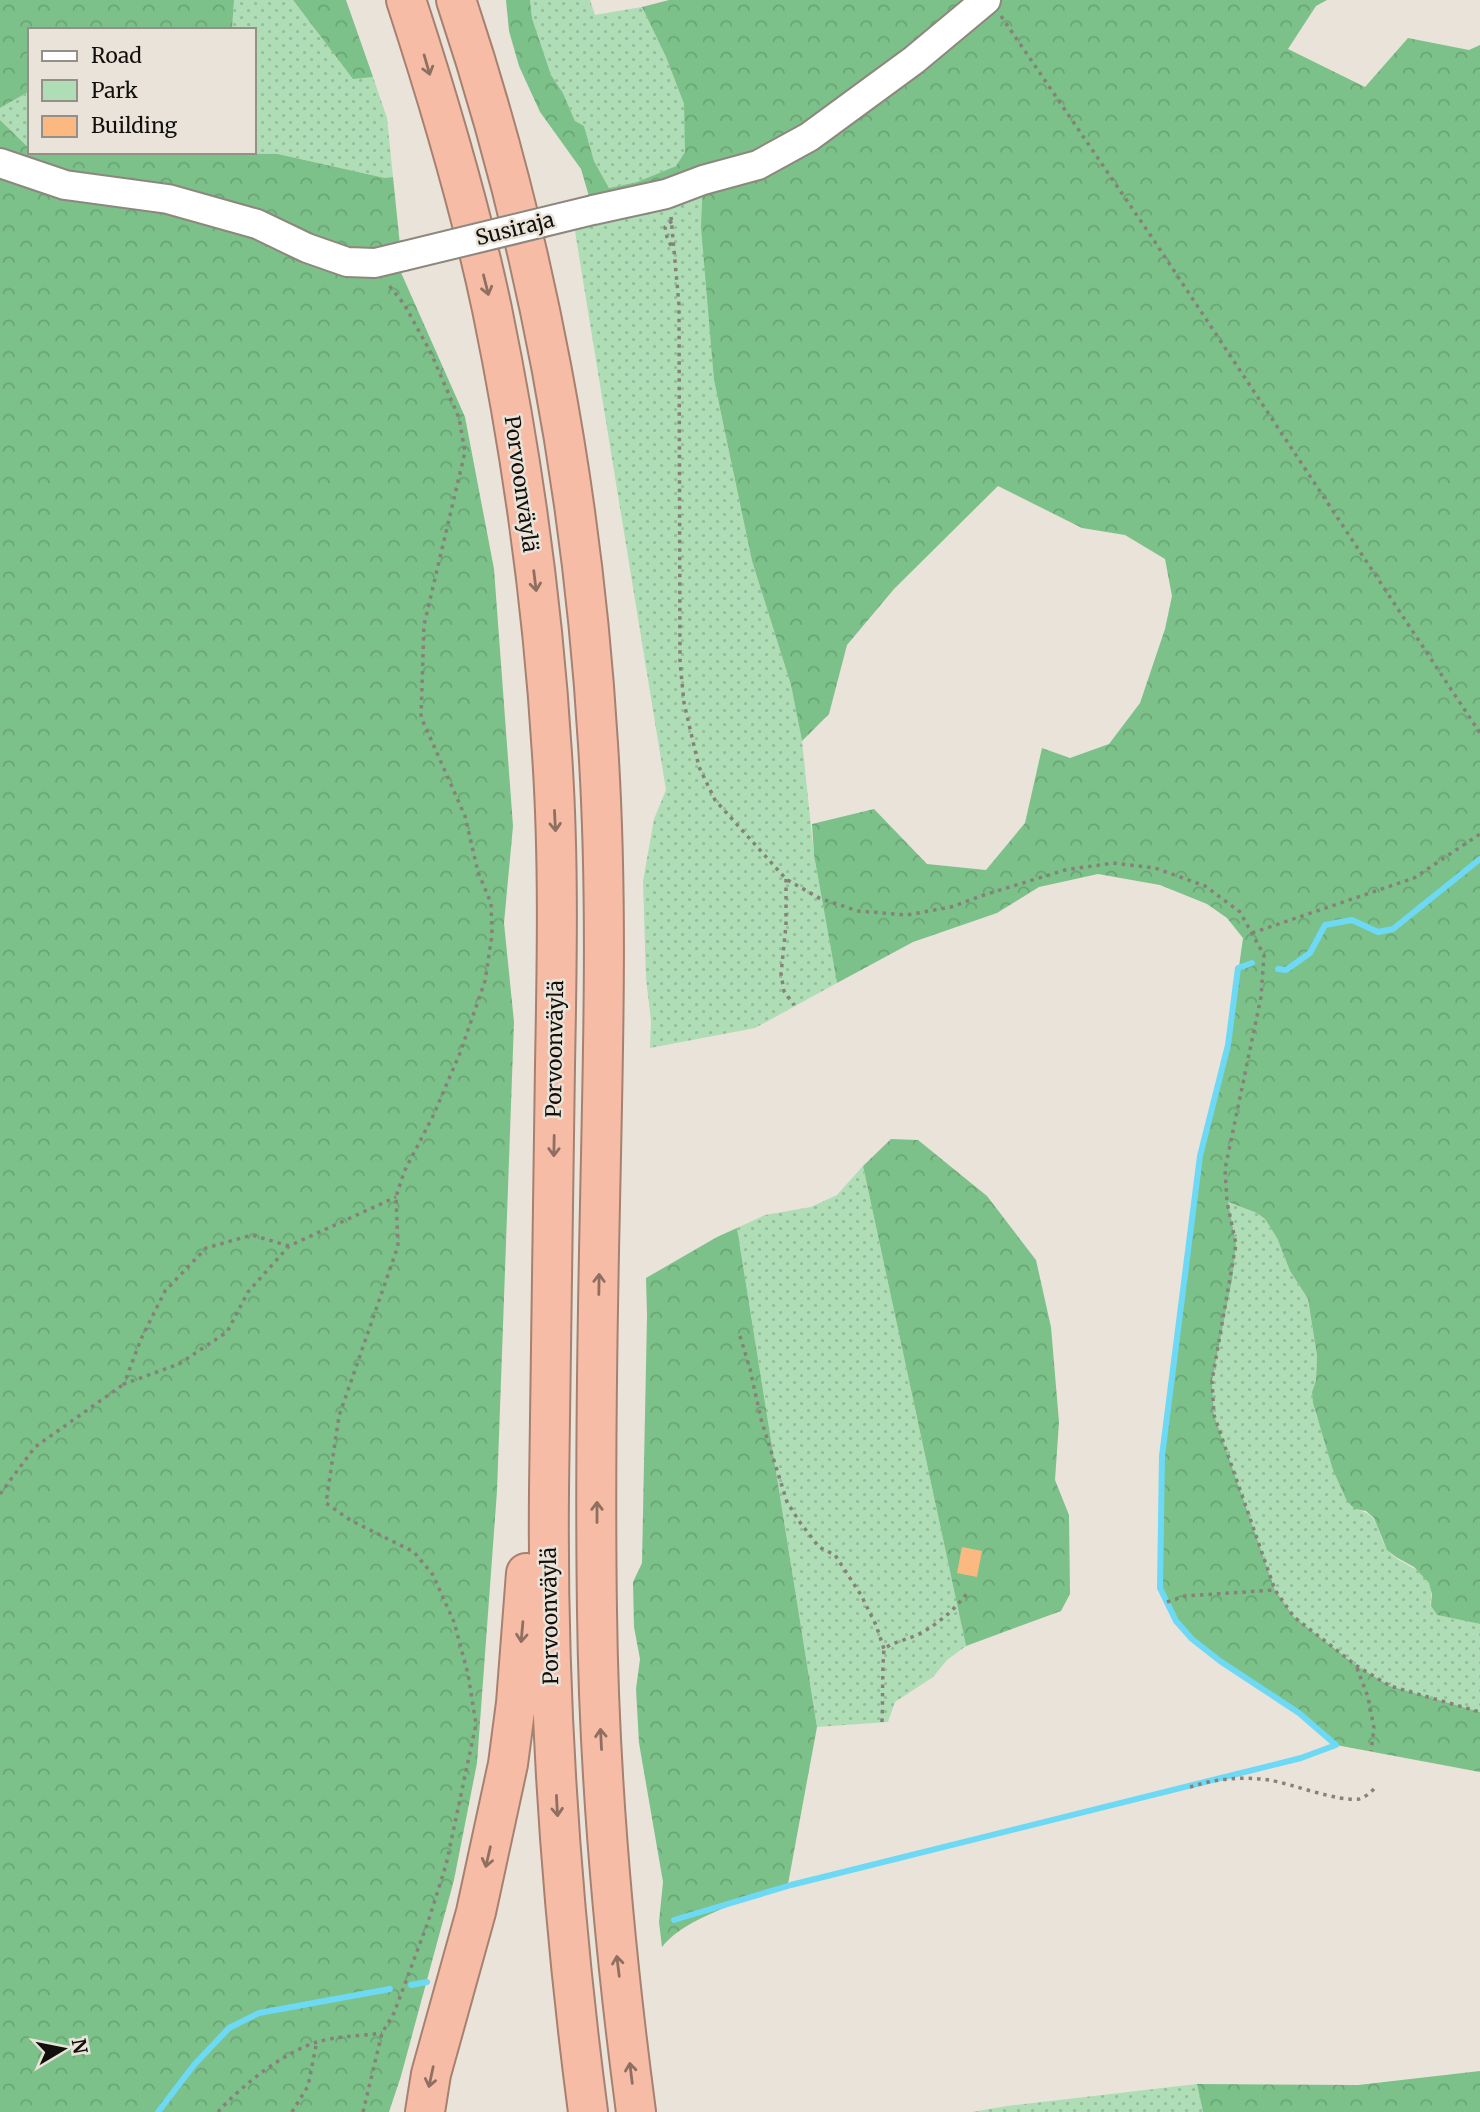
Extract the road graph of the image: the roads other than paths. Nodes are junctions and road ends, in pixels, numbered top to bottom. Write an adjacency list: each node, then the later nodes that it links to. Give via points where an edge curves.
1 (406, 0): 5 (highway, Porvoonväylä, one-way to 5, via 491,306 512,414 542,637 552,752 557,921)
2 (456, 0): 8 (highway, one-way to 2, via 614,1931 597,1629 604,918 590,640 566,458 534,286 496,131)
3 (991, 5): 4 (street, Susiraja, bridge, via 809,138 758,165 666,194 375,263 347,262 257,224 168,199 65,185)
4 (0, 163)
5 (550, 1395): 6 (highway, one-way to 6, via 529,1493 524,1603 508,1763); 7 (highway, Porvoonväylä, one-way to 7, via 553,1737 568,1945)
6 (425, 2112)
7 (588, 2112)
8 (636, 2112)

